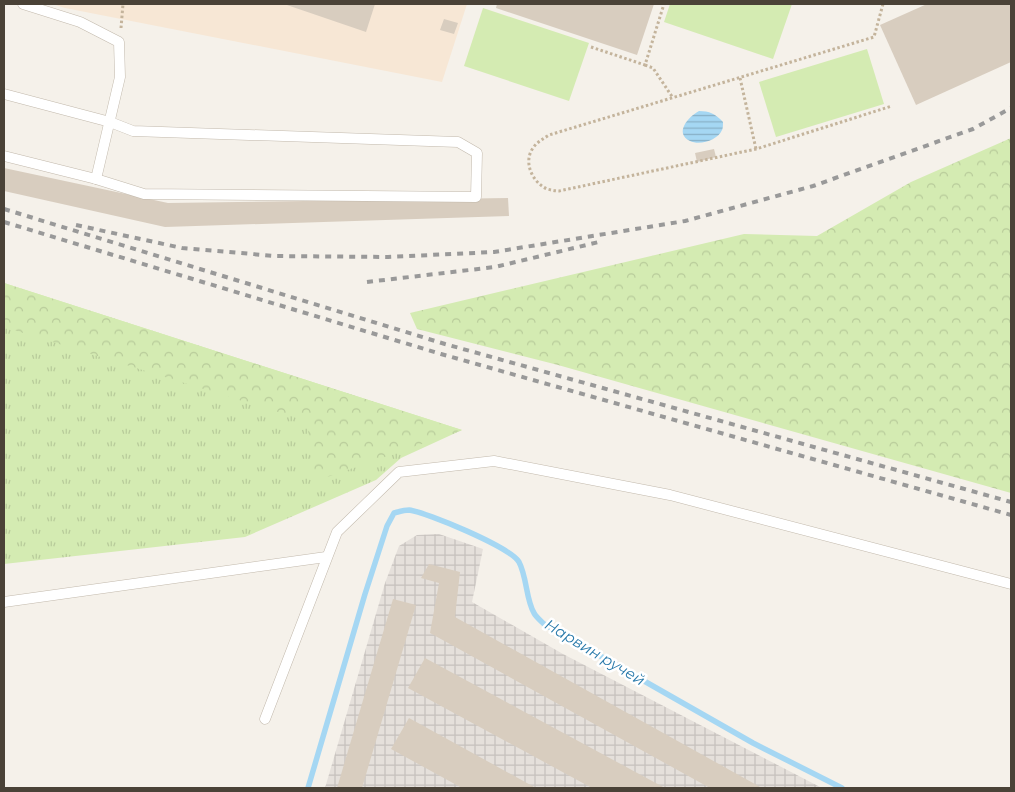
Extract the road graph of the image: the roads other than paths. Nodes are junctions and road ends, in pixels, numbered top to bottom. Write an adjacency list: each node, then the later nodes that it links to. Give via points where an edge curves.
1 (23, 4): 3 (lane, via 80,22 120,42 120,77)
2 (4, 94): 3 (lane)
3 (110, 122): 5 (lane); 5 (lane, via 133,131 458,142 477,152 476,197 144,194)
4 (4, 156): 5 (lane)
5 (96, 179)
6 (326, 557): 7 (lane, via 337,532 399,472 494,461 670,495); 8 (lane); 9 (lane)
7 (1011, 584)
8 (4, 602)
9 (266, 719)

